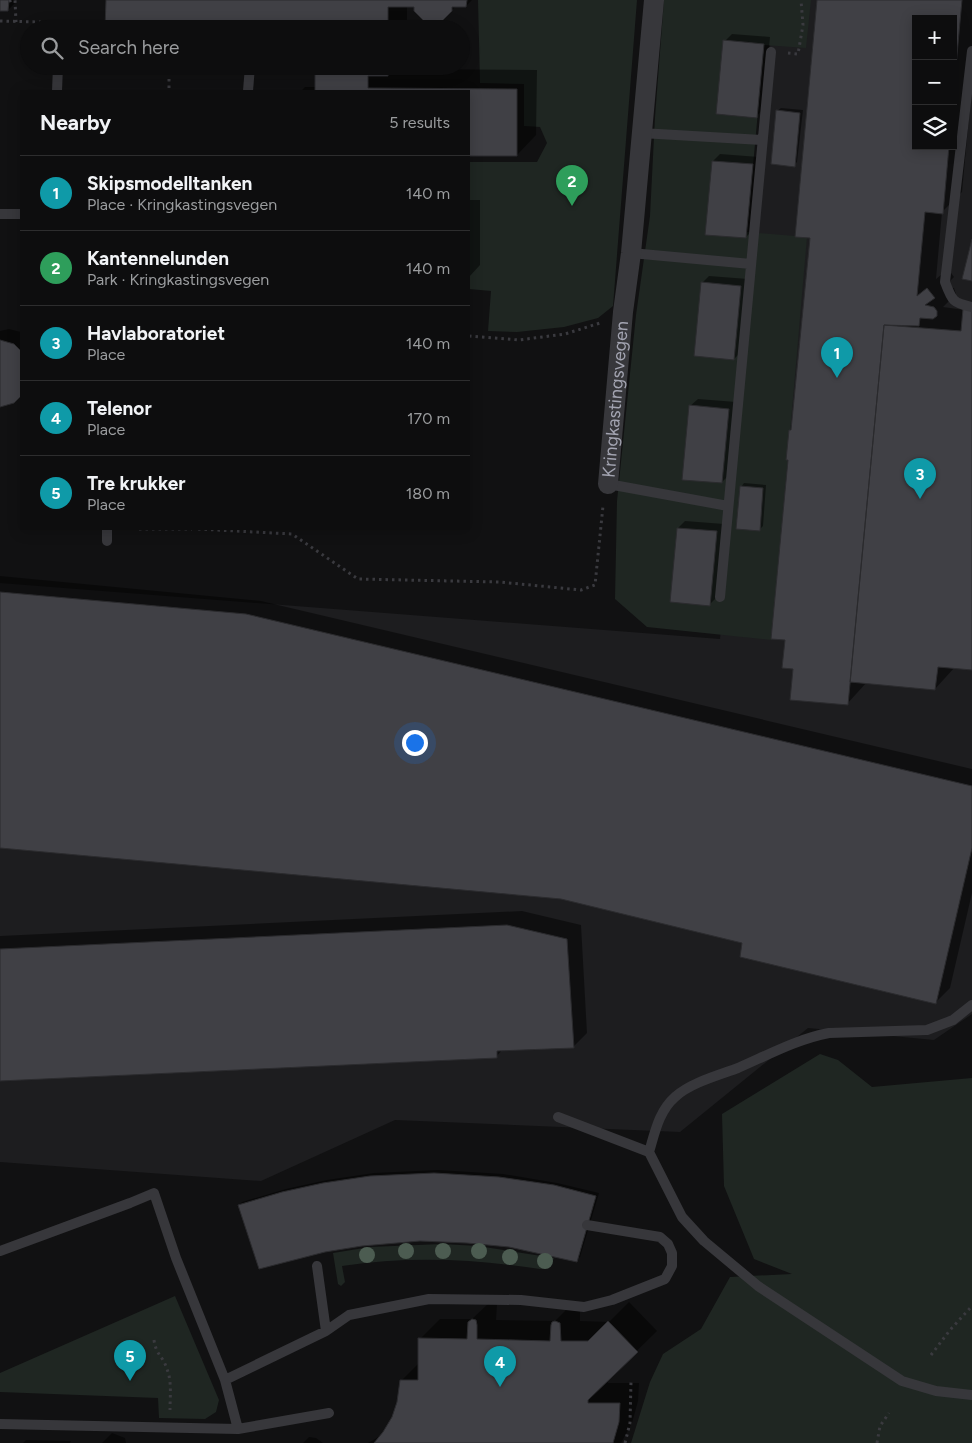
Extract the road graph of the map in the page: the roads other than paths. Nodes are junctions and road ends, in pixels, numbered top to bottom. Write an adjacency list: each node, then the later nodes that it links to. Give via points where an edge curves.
1 (654, 0): 8 (street, Kringkastingsvegen)
2 (972, 51): 14 (lane, via 946,282 956,304)
3 (771, 52): 9 (lane)
4 (58, 75): 6 (lane)
5 (249, 75): 7 (lane)
6 (57, 90)
7 (248, 90)
8 (641, 133): 9 (lane); 12 (street, Kringkastingsvegen)
9 (762, 140): 13 (lane)
10 (0, 214): 11 (lane)
11 (20, 214)
12 (631, 253): 13 (lane); 15 (street, Kringkastingsvegen)
13 (751, 264): 16 (lane)
14 (972, 307)
15 (608, 484): 16 (lane, Kringkastingsvegen)
16 (728, 506): 19 (lane)
17 (107, 530): 18 (lane)
18 (107, 541)
19 (720, 597)
20 (972, 1005): 22 (lane, via 953,1020 927,1030 816,1036 689,1088 675,1096 662,1112)
21 (558, 1117): 22 (lane)
22 (649, 1152): 28 (lane, via 682,1217 704,1241 758,1286 902,1381 936,1391)
23 (587, 1225): 26 (lane, via 660,1237 672,1253 672,1266 665,1279 612,1300 584,1306 522,1300 429,1299 349,1315)
24 (0, 1251): 27 (lane, via 154,1192 176,1258)
25 (317, 1266): 26 (lane)
26 (326, 1331): 27 (lane)
27 (225, 1380): 31 (lane)
28 (972, 1395)
29 (329, 1413): 31 (lane)
30 (0, 1424): 31 (lane)
31 (238, 1429)

